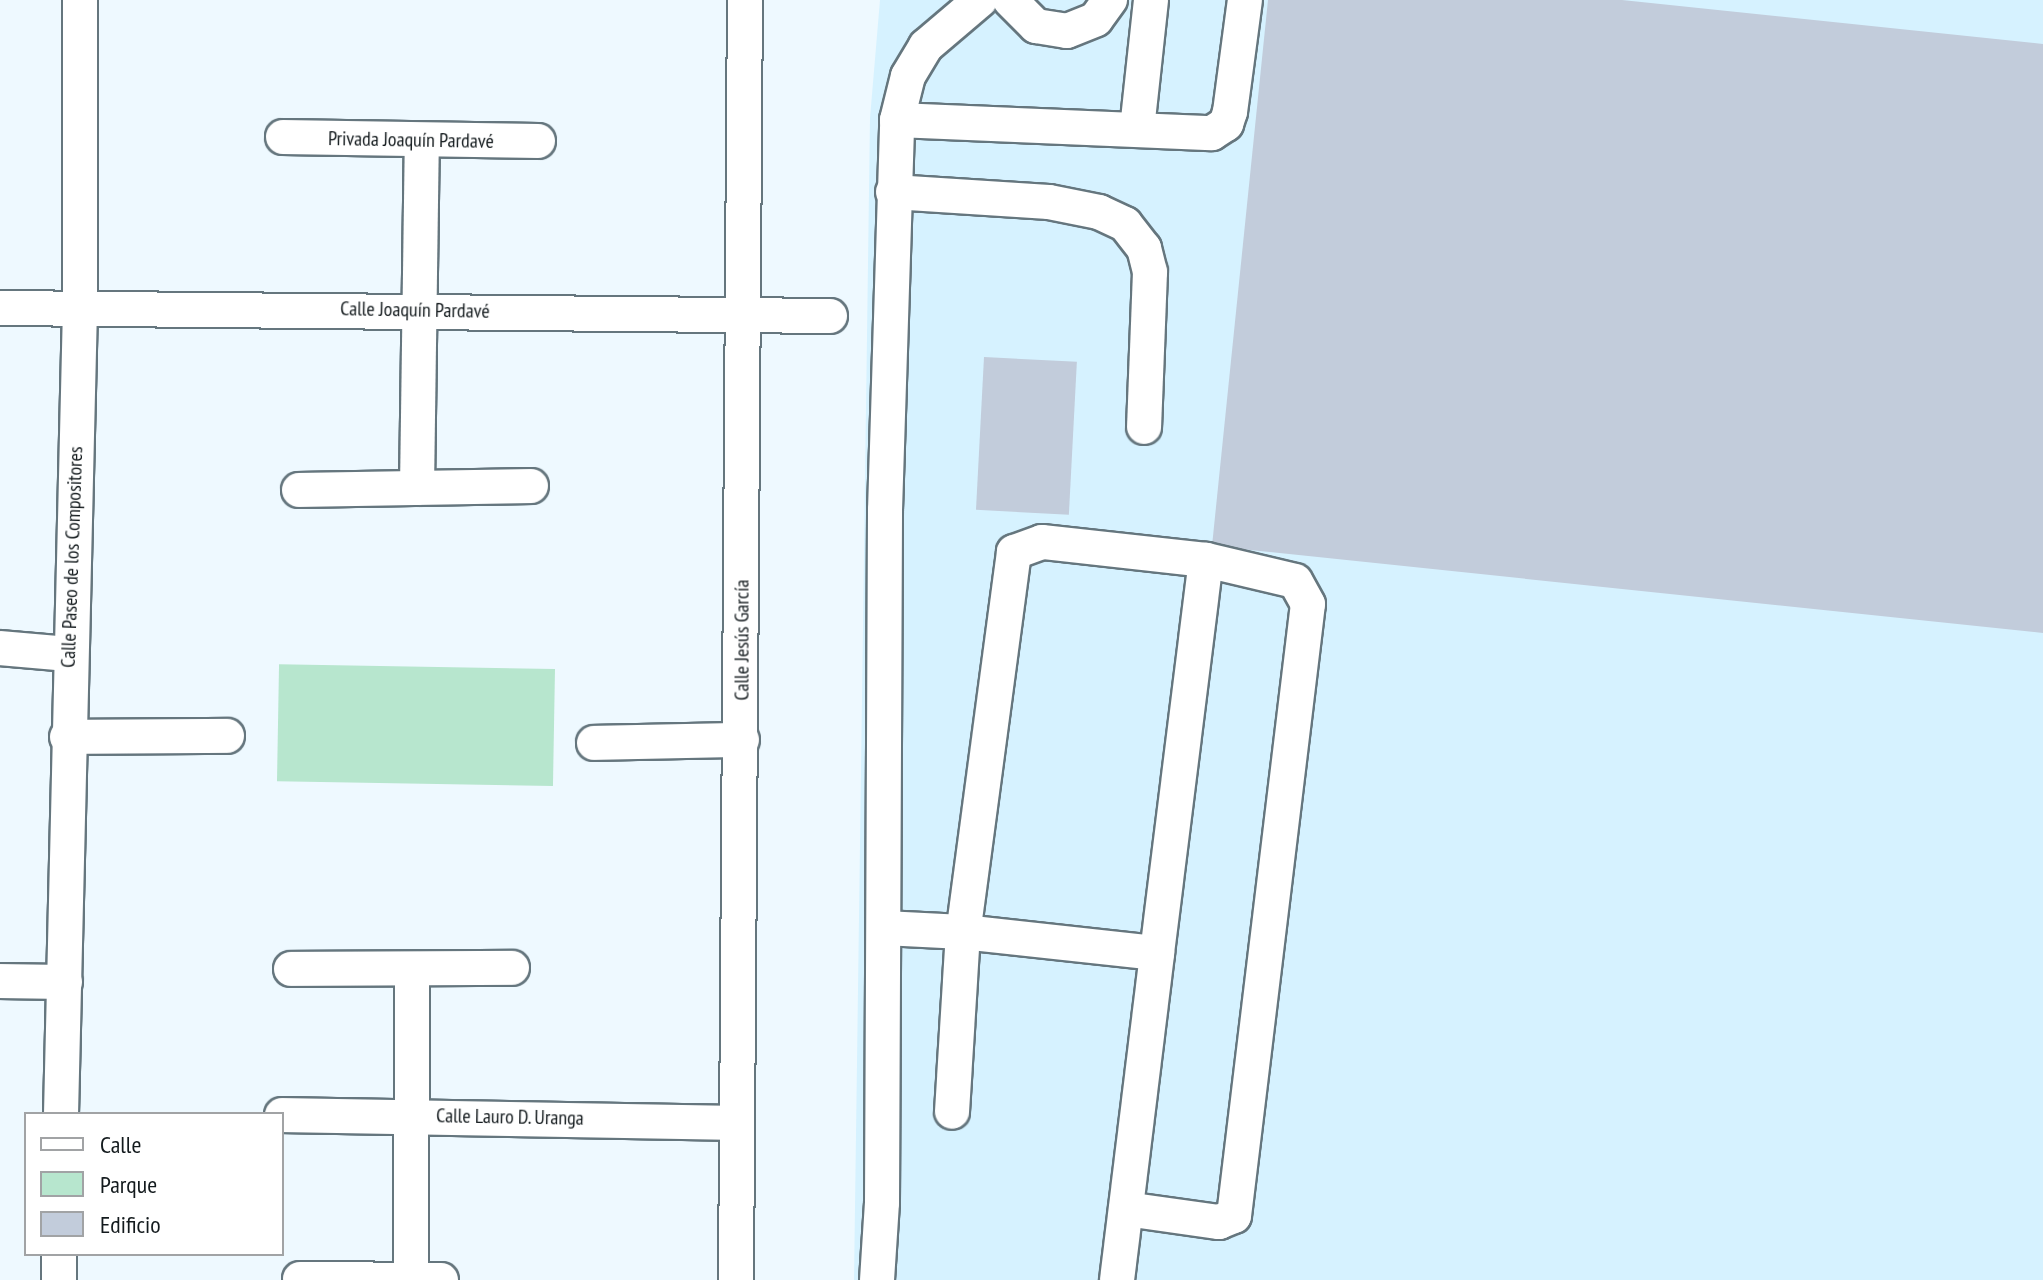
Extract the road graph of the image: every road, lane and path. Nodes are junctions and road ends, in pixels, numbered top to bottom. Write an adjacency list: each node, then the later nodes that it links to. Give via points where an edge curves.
1 (80, 0): 15 (street, Calle Paseo de los Compositores)
2 (745, 0): 17 (street, Calle Jesús García)
3 (980, 0): 8 (street, via 926,46 908,76)
4 (1010, 0): 5 (street, via 1036,26 1059,31 1096,19)
5 (1110, 0)
6 (1151, 0): 9 (street)
7 (1245, 0): 9 (street, via 1226,124 1202,134)
8 (897, 120): 9 (street); 13 (street)
9 (1137, 129)
10 (283, 137): 12 (street, Privada Joaquín Pardavé)
11 (538, 141): 12 (street, Privada Joaquín Pardavé)
12 (422, 143): 16 (street)
13 (893, 192): 19 (street, via 1049,202 1099,212 1125,224 1144,248 1150,272); 30 (street)
14 (0, 308): 15 (street, Calle Joaquín Pardavé)
15 (80, 308): 16 (street, Calle Joaquín Pardavé); 25 (street, Calle Paseo de los Compositores)
16 (420, 310): 17 (street, Calle Joaquín Pardavé); 21 (street)
17 (742, 314): 18 (street, Calle Joaquín Pardavé); 28 (street, Calle Jesús García)
18 (830, 316)
19 (1144, 427)
20 (531, 486): 21 (street)
21 (417, 488): 22 (street)
22 (299, 490)
23 (1206, 560): 31 (street, via 1033,541 1014,552); 32 (street); 43 (street, via 1295,581 1308,604 1236,1200 1234,1216 1219,1222)
24 (0, 648): 25 (street)
25 (69, 654): 27 (street, Calle Paseo de los Compositores)
26 (227, 736): 27 (street)
27 (67, 737): 37 (street, Calle Paseo de los Compositores)
28 (742, 740): 29 (street); 42 (street, Calle Jesús García)
29 (594, 743)
30 (884, 928): 31 (street); 49 (street)
31 (963, 932): 32 (street); 39 (street)
32 (1157, 953): 43 (street)
33 (512, 968): 35 (street)
34 (291, 969): 35 (street)
35 (412, 969): 41 (street)
36 (0, 981): 37 (street)
37 (65, 982): 38 (street, Calle Paseo de los Compositores)
38 (61, 1112)
39 (952, 1112)
40 (284, 1115): 41 (street, Calle Lauro D. Uranga)
41 (413, 1115): 42 (street, Calle Lauro D. Uranga); 46 (street)
42 (737, 1123): 48 (street, Calle Jesús García)
43 (1126, 1209): 50 (street)
44 (59, 1256): 47 (street)
45 (300, 1279): 46 (street)
46 (426, 1279)
47 (59, 1280)
48 (736, 1280)
49 (877, 1280)
50 (1117, 1280)

